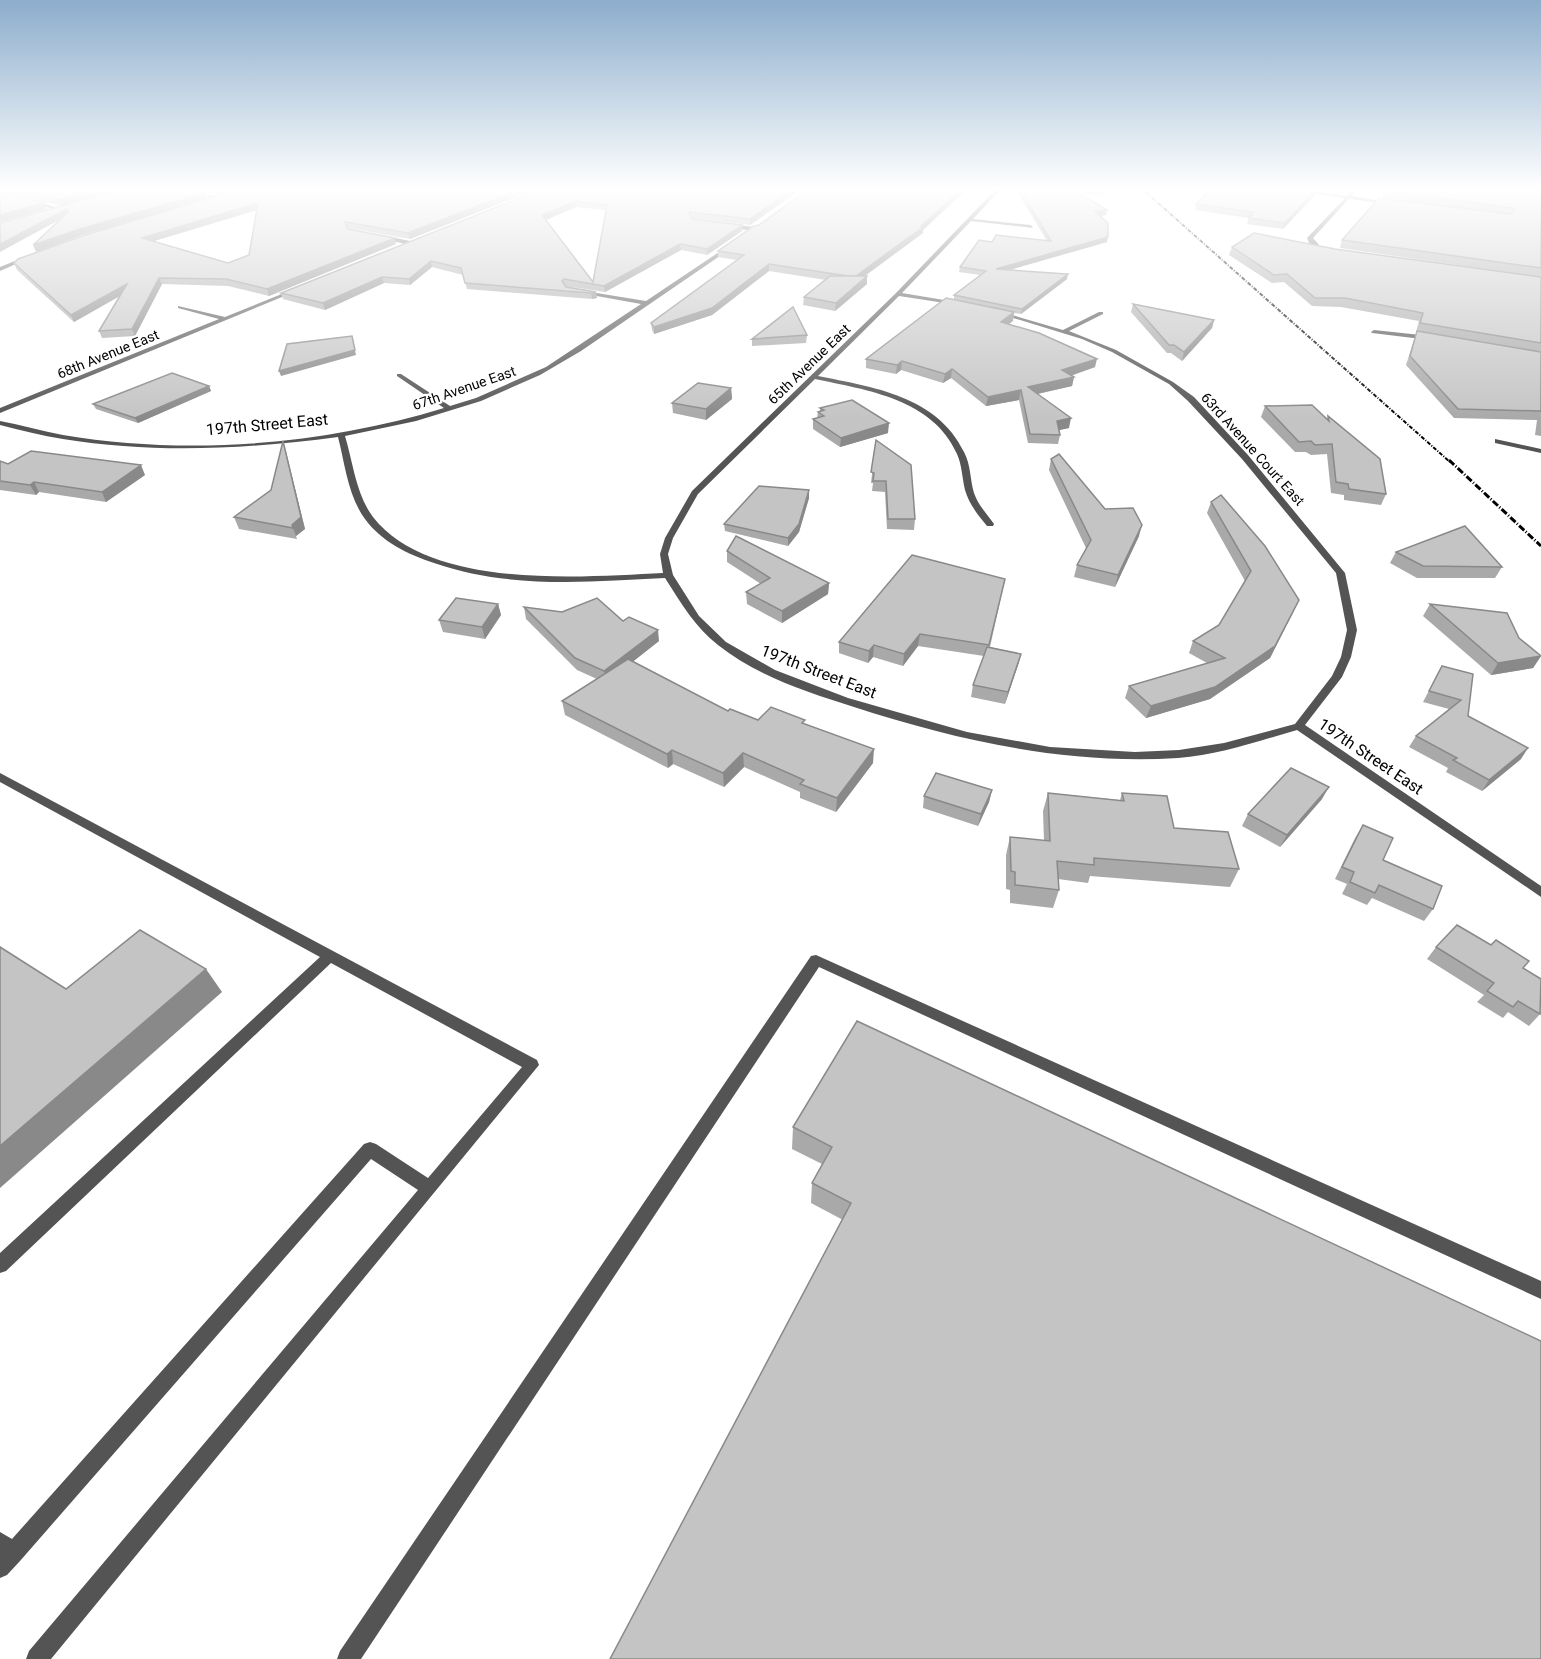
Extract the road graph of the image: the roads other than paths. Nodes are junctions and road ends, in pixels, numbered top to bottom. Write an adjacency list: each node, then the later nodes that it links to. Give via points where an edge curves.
1 (703, 264): 6 (street, 67th Avenue East)
2 (927, 264): 5 (street, 65th Avenue East)
3 (301, 288): 11 (street, 68th Avenue East)
4 (567, 289): 6 (street)
5 (898, 294): 7 (street); 16 (street, 65th Avenue East)
6 (646, 303): 17 (street, 67th Avenue East, via 544,371)
7 (961, 305)
8 (180, 307): 11 (street)
9 (990, 311): 12 (street, 63rd Avenue Court East)
10 (1101, 313): 12 (street)
11 (225, 319): 18 (street, 68th Avenue East)
12 (1063, 332): 25 (street, 63rd Avenue Court East, via 1122,355 1191,399 1245,457 1340,573 1352,630 1346,657 1337,677)
13 (1374, 332): 14 (street)
14 (1442, 340)
15 (399, 375): 17 (street)
16 (813, 377): 23 (street, via 900,399 932,416 953,436 963,456 972,498); 24 (street, 65th Avenue East, via 695,493 669,538 664,554)
17 (449, 408): 20 (street, 67th Avenue East)
18 (0, 411)
19 (0, 423): 20 (street, 197th Street East, via 41,433 141,446 241,445)
20 (341, 434): 24 (street, 197th Street East, via 369,518 394,540 423,556 448,566 543,580)
21 (1498, 441): 22 (street)
22 (1541, 451)
23 (990, 524)
24 (668, 575): 25 (street, 197th Street East, via 693,616 708,632 766,671 910,722 965,737 1022,749 1083,755 1179,754 1220,748)
25 (1299, 726): 27 (street, 197th Street East)
26 (0, 777): 28 (street)
27 (1541, 892)
28 (330, 956): 29 (street, via 532,1065); 30 (street)
29 (429, 1188): 32 (street, via 370,1149); 33 (street)
30 (0, 1265)
31 (1541, 1290): 34 (street, via 816,960)
32 (4, 1555)
33 (38, 1659)
34 (348, 1659)

